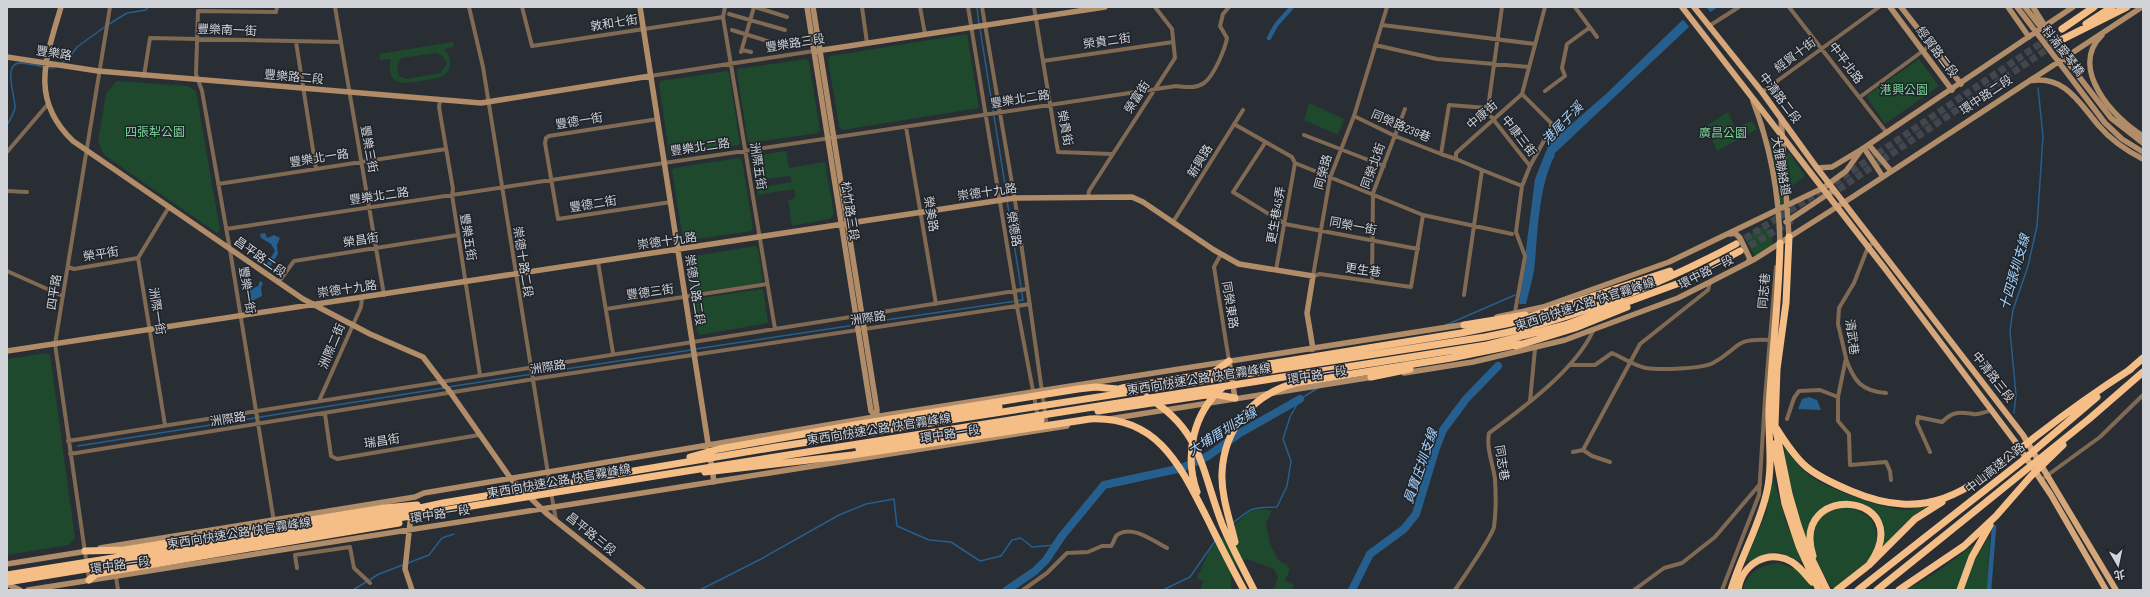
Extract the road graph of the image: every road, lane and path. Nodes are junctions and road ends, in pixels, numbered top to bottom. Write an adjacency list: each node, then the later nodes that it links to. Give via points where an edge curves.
1 (61, 7): 76 (street, 昌平路二段)
2 (110, 7): 80 (street, 四平路)
3 (276, 7): 60 (street, 豐樂一街, via 276,12 198,10)
4 (335, 7): 63 (street, 豐樂三街)
5 (469, 7): 96 (street, 崇德十路二段)
6 (522, 7): 53 (street, 敦和七街, via 532,46)
7 (640, 7): 53 (street, 崇德八路二段)
8 (725, 7): 44 (street, 洲際五街)
9 (755, 7): 42 (street); 45 (street)
10 (807, 7): 71 (street, 松竹路三段)
11 (813, 7): 71 (street, 松竹路三段)
12 (862, 7): 65 (street)
13 (920, 7): 57 (street)
14 (968, 7): 49 (street, 榮德路)
15 (982, 7): 46 (street, 榮德路)
16 (1034, 7): 43 (street, 榮貴街)
17 (1105, 7): 43 (street, 豐樂路三段)
18 (1155, 7): 64 (street, 榮富街, via 1172,29)
19 (1229, 7): 87 (street, 豐樂北二路, via 1223,14 1220,26 1226,35 1226,45 1205,82 1190,88 1176,86)
20 (1387, 7): 48 (street, 同榮路)
21 (1502, 7): 61 (street)
22 (1545, 7): 67 (street)
23 (1575, 7): 51 (street)
24 (1694, 7): 47 (main road, 中清路二段)
25 (1739, 7): 47 (street)
26 (1789, 7): 70 (street, 中平北路)
27 (1879, 7): 70 (street, 經貿十街)
28 (1890, 7): 73 (street, 經貿路二段)
29 (1901, 7): 68 (street, 經貿路二段)
30 (2008, 7): 59 (street)
31 (2017, 7): 101 (street, 科湳愛琴橋)
32 (2025, 7): 118 (street, 科湳愛琴橋, via 2119,125)
33 (2032, 7): 50 (street)
34 (2073, 7): 50 (street, 環中路二段)
35 (2087, 7): 36 (highway, via 2062,29)
36 (2094, 7)
37 (2112, 7): 38 (highway, via 2061,40)
38 (2127, 7)
39 (2142, 7): 52 (street, 環中路二段)
40 (1684, 8): 93 (main road, 中清路二段)
41 (729, 14): 45 (street)
42 (787, 17)
43 (1036, 17): 46 (street, 豐樂路三段); 75 (street, 榮貴街)
44 (723, 18): 53 (street, 敦和七街); 78 (street, 洲際五街)
45 (750, 20): 55 (street); 56 (street)
46 (985, 24): 49 (street, 豐樂路三段); 103 (street, 榮德路)
47 (1707, 24): 91 (main road, 中清路二段)
48 (1382, 25): 61 (street); 69 (street, 同榮路)
49 (971, 26): 57 (street, 豐樂路三段); 104 (street, 榮德路)
50 (2046, 26): 59 (street, 環中路二段)
51 (1589, 28): 58 (street); 89 (street, via 1567,44 1562,68 1566,76)
52 (2110, 28): 84 (street, 環中路二段); 115 (street, via 2094,46 2090,57 2090,72 2105,99 2119,117)
53 (643, 29): 82 (street, 崇德八路二段)
54 (732, 30): 56 (street)
55 (785, 30)
56 (746, 34): 66 (street); 72 (street, via 742,51)
57 (925, 34): 65 (street, 豐樂路三段)
58 (1597, 37)
59 (2029, 37): 85 (street, 環中路二段)
60 (197, 40): 62 (street, 豐樂南一街); 81 (street, 豐樂南一街, via 150,38); 83 (street, 豐樂一街, via 196,74)
61 (1498, 40): 67 (street); 77 (street)
62 (296, 42): 63 (street, 豐樂南一街); 86 (street)
63 (341, 42): 90 (street, 豐樂三街)
64 (1173, 42): 75 (street, 榮貴二街); 87 (street, 榮富街, via 1175,58)
65 (867, 43): 71 (street, 豐樂路三段)
66 (777, 44)
67 (1535, 44): 79 (street)
68 (1931, 45): 73 (street); 85 (street, 經貿路二段)
69 (1375, 46): 77 (street, via 1437,59); 105 (street, 同榮路)
70 (1821, 47): 91 (street, 經貿十街); 94 (street, 中平北路)
71 (817, 51): 78 (street, 豐樂路三段); 116 (street, 松竹路三段)
72 (751, 52)
73 (1922, 52): 88 (street, 經貿路二段); 94 (street)
74 (7, 57): 76 (street, 豐樂路)
75 (1043, 61): 98 (street, 榮貴街)
76 (45, 63): 80 (street, 豐樂路); 97 (street, 昌平路二段)
77 (1493, 63): 79 (street); 99 (street)
78 (732, 64): 82 (street, 豐樂路三段); 123 (street, 洲際五街)
79 (1529, 67): 92 (street)
80 (98, 71): 81 (street, 豐樂路二段); 122 (street, 四平路)
81 (144, 76): 83 (street, 豐樂路二段)
82 (650, 76): 96 (street, 豐樂路三段); 107 (street, 崇德八路二段)
83 (199, 80): 86 (street, 豐樂路二段); 142 (street, 豐樂一街)
84 (2025, 82): 101 (street, via 2042,80 2058,85); 138 (street, 環中路二段)
85 (1961, 84): 88 (street, 環中路二段)
86 (304, 88): 90 (street, 豐樂路二段); 136 (street)
87 (1153, 90): 98 (street, 豐樂北二路); 126 (street, 榮富街)
88 (1952, 90): 111 (street, 環中路二段)
89 (1545, 91)
90 (349, 92): 95 (street, 豐樂路二段); 130 (street, 豐樂三街)
91 (1762, 92): 106 (main road, 中清路二段)
92 (1522, 94): 108 (street, 中康街); 134 (street, via 1551,123 1551,130)
93 (1751, 95): 114 (main road, 中清路二段); 162 (street, 大雅聯絡道, via 1766,137)
94 (1860, 97): 111 (street, 中平北路)
95 (440, 101): 96 (street, 豐樂路二段); 120 (street, 豐樂五街)
96 (488, 102): 145 (street, 崇德十路二段)
97 (48, 104): 122 (street, 昌平路二段, via 59,128); 124 (street)
98 (1050, 105): 103 (street, 豐樂北二路); 126 (street, 榮貴街, via 1059,154)
99 (1488, 108): 108 (street, 中康三街); 127 (street, via 1449,105)
100 (1405, 109): 113 (street, 同榮北街)
101 (2091, 109): 125 (street, via 2122,139); 129 (street, via 2109,136)
102 (1243, 110): 109 (street, 新興路)
103 (999, 112): 104 (street, 豐樂北二路); 154 (street, 榮德路)
104 (986, 115): 110 (street, 豐樂北二路); 155 (street, 榮德路)
105 (1354, 116): 113 (street, 同榮路239巷); 121 (street, 同榮路)
106 (1781, 118): 114 (street, 大雅聯絡道); 135 (main road, 中清路二段)
107 (658, 119): 131 (street, 崇德八路二段); 141 (street, 豐德一街, via 548,137 545,143)
108 (1492, 119): 128 (street, 中康街, via 1458,149); 134 (street, 中康三街)
109 (1234, 124): 117 (street); 166 (street, 新興路)
110 (906, 127): 116 (street, 豐樂北二路); 163 (street, 榮美路)
111 (1887, 133): 119 (street, 環中路二段)
112 (1304, 135): 121 (street)
113 (1395, 136): 127 (street, 同榮路239巷); 133 (street, 同榮北街)
114 (1783, 136): 146 (main road, 中清路二段); 158 (street, 大雅聯絡道)
115 (2143, 136)
116 (830, 138): 123 (street, 豐樂北二路); 169 (street, 松竹路三段)
117 (1265, 143): 132 (street, via 1292,157); 167 (street, via 1233,192)
118 (2143, 143)
119 (1865, 147): 135 (street, 環中路二段, via 1832,168); 138 (street); 139 (street); 143 (street, 環中路二段, via 1846,170)
120 (446, 149): 130 (street, 豐樂北一路); 152 (street, 豐樂五街)
121 (1341, 149): 133 (street); 140 (street, 同榮路)
122 (87, 150): 160 (street, 昌平路二段); 193 (street, 四平路)
123 (745, 151): 131 (street, 豐樂北二路); 177 (street, 洲際五街)
124 (7, 152)
125 (2143, 152)
126 (1112, 154): 153 (street, 榮富街, via 1089,191)
127 (1440, 154): 128 (street, 同榮路239巷)
128 (1456, 159): 137 (street)
129 (2143, 160)
130 (361, 162): 136 (street, 豐樂北一路); 161 (street, 豐樂三街)
131 (665, 162): 141 (street, 豐樂北二路); 156 (street, 崇德八路二段)
132 (1295, 162): 140 (street); 167 (street, 更生巷45弄)
133 (1384, 166): 150 (street, 同榮北街)
134 (1530, 166): 144 (street)
135 (1817, 168): 143 (main road, 中清路二段)
136 (316, 169): 142 (street, 豐樂北一路)
137 (1482, 170): 144 (street); 168 (street)
138 (1891, 171): 139 (street, 環中路二段)
139 (1883, 177): 157 (street, 環中路二段)
140 (1330, 178): 150 (street); 172 (street, 同榮路)
141 (551, 180): 145 (street, 豐樂北二路); 156 (street, 豐德二街, via 557,217 560,220)
142 (218, 184): 171 (street, 豐樂一街)
143 (1830, 184): 146 (street, 環中路一段); 147 (main road, 中清路二段)
144 (1522, 186): 218 (street, via 1516,232 1525,256)
145 (502, 188): 152 (street, 豐樂北二路); 196 (street, 崇德十路二段)
146 (1823, 188): 151 (main road, 中清路二段); 158 (street, 環中路一段)
147 (1834, 190): 151 (street); 157 (main road, 中清路三段)
148 (7, 191): 149 (street)
149 (27, 192)
150 (1373, 193): 164 (street); 178 (street, 同榮北街)
151 (1828, 194): 159 (main road, 中清路三段); 165 (street)
152 (452, 195): 161 (street, 豐樂北二路); 175 (street, 豐樂五街)
153 (1088, 197): 154 (street, 崇德十九路); 166 (street, 崇德十九路, via 1132,197)
154 (1014, 198): 155 (street, 崇德十九路); 204 (street, 榮德路)
155 (999, 201): 163 (street, 崇德十九路); 205 (street, 榮德路)
156 (671, 202): 186 (street, 崇德八路二段)
157 (1844, 202): 159 (street, 環中路一段); 179 (main road, 中清路三段)
158 (1787, 206): 162 (street, 環中路一段); 165 (street, 大雅聯絡道)
159 (1837, 206): 176 (street, 環中路一段); 182 (main road, 中清路三段)
160 (169, 207): 185 (street, 昌平路二段); 189 (street)
161 (369, 207): 171 (street, 豐樂北二路); 183 (street, 豐樂三街)
162 (1778, 209): 170 (street, 大雅聯絡道); 174 (street, 環中路一段)
163 (921, 214): 169 (street, 崇德十九路); 213 (street, 榮美路)
164 (1424, 215): 168 (street); 184 (street)
165 (1787, 220): 170 (street); 176 (street, 大雅聯絡道)
166 (1173, 222): 188 (street, 崇德十九路)
167 (1285, 224): 172 (street, 同榮一街); 194 (street, 更生巷45弄)
168 (1474, 224): 173 (street); 208 (street)
169 (844, 225): 177 (street, 崇德十九路); 220 (street, 松竹路三段)
170 (1780, 227): 180 (street, 大雅聯絡道)
171 (226, 229): 185 (street, 豐樂一街)
172 (1322, 230): 178 (street, 同榮一街); 197 (street, 同榮路)
173 (1512, 234)
174 (1729, 234): 192 (street, via 1735,233 1739,237 1750,259); 218 (street, 環中路一段, via 1634,275 1544,307)
175 (458, 235): 183 (street, 榮昌街); 199 (street, 豐樂五街)
176 (1788, 237): 180 (street, 環中路一段); 260 (highway, via 1786,303)
177 (760, 238): 186 (street, 崇德十九路); 203 (street, 洲際五街)
178 (1372, 240): 184 (street, 同榮一街); 198 (street, 同榮北街)
179 (1874, 242): 182 (street, 清武巷); 279 (main road, 中清路三段, via 2023,435)
180 (1780, 243): 192 (street, 環中路一段); 206 (highway)
181 (1736, 244): 190 (highway, 東西向快速公路 快官霧峰線)
182 (1868, 247): 235 (street, 清武巷, via 1854,283 1839,308 1838,324); 255 (main road, 中清路三段)
183 (376, 248): 202 (street, 榮昌街, via 294,261); 207 (street, 豐樂三街)
184 (1418, 249): 198 (street, 更生巷, via 1411,287)
185 (230, 250): 202 (street, 昌平路二段); 219 (street, 豐樂一街)
186 (678, 250): 191 (street, 崇德十九路); 210 (street, 崇德八路二段)
187 (1740, 252): 200 (highway, 東西向快速公路 快官霧峰線)
188 (1221, 254): 194 (street, 崇德十九路, via 1239,264); 237 (street, 同榮東路, via 1214,271)
189 (138, 258): 193 (street, 榮平街); 223 (street, 洲際一街)
190 (1706, 260): 216 (highway); 275 (highway, 東西向快速公路 快官霧峰線, via 1591,307 1534,326 1485,337)
191 (598, 262): 196 (street, 崇德十九路); 217 (street)
192 (1748, 263): 201 (street, 環中路一段)
193 (68, 268): 209 (street, 四平路)
194 (1276, 270): 197 (street, 崇德十九路)
195 (7, 271): 209 (street)
196 (515, 275): 199 (street, 崇德十九路); 240 (street, 崇德十路二段)
197 (1313, 276): 198 (street, 更生巷, via 1320,274); 231 (street, 同榮路, via 1307,313)
198 (1372, 281)
199 (465, 282): 207 (street, 崇德十九路); 243 (street, 豐樂五街)
200 (1682, 282): 229 (highway, via 1643,301 1575,328); 278 (highway, 東西向快速公路 快官霧峰線, via 1565,325 1487,345)
201 (1710, 282): 226 (street, 環中路一段, via 1678,298); 238 (street, via 1708,290 1645,339)
202 (278, 283): 215 (street, 昌平路二段)
203 (767, 284): 210 (street, 豐德三街); 224 (street, 洲際五街)
204 (1024, 290): 205 (street, 洲際路); 214 (street, 榮德路)
205 (1015, 291): 212 (street, 榮德路); 213 (street, 洲際路)
206 (1776, 293): 227 (street, 同志巷); 260 (highway, via 1772,356)
207 (384, 295): 211 (street, 崇德十九路)
208 (1464, 295)
209 (63, 296): 228 (street, 四平路)
210 (685, 297): 217 (street, 豐德三街); 230 (street, 崇德八路二段)
211 (362, 298): 215 (street, 崇德十九路); 221 (street, 洲際二街)
212 (1016, 302): 214 (street, 洲際路); 225 (street, 洲際路); 248 (street, 榮德路)
213 (936, 304): 220 (street, 洲際路)
214 (1030, 304): 247 (street, 榮德路)
215 (315, 305): 219 (street, 崇德十九路); 221 (street, 昌平路二段)
216 (1562, 308): 222 (highway); 289 (highway, via 1511,323 1439,337 1268,364 1234,378 1215,394 1205,408 1192,440 1192,470)
217 (606, 309): 234 (street)
218 (1515, 312): 222 (street, 環中路一段)
219 (241, 316): 223 (street, 崇德十九路); 258 (street, 豐樂一街)
220 (859, 316): 224 (street, 洲際路); 225 (street, 松竹路三段)
221 (352, 325): 246 (street, 昌平路二段, via 423,357); 253 (street, 洲際二街)
222 (1464, 325): 231 (street, 環中路一段)
223 (150, 329): 228 (street, 崇德十九路); 261 (street, 洲際一街)
224 (775, 329): 230 (street, 洲際路)
225 (861, 329): 230 (street, 洲際路); 257 (street, 松竹路三段, via 878,410)
226 (1593, 331): 232 (street, 環中路一段); 239 (street, 同志巷)
227 (1770, 340): 238 (street, via 1741,341 1714,363 1704,367 1646,368); 284 (street, 同志巷)
228 (55, 344): 233 (street, 崇德十九路); 266 (street, 四平路)
229 (1520, 344): 245 (highway, via 1474,358); 300 (highway, via 1296,383 1276,389 1250,407 1230,438 1222,474)
230 (692, 349): 234 (street, 洲際路); 244 (street, 洲際路); 267 (street, 崇德八路二段)
231 (1312, 349): 237 (street, 環中路一段)
232 (1535, 349): 245 (street, 環中路一段, via 1458,365); 254 (street)
233 (7, 351)
234 (613, 353): 240 (street, 洲際路)
235 (1846, 358): 249 (street, via 1858,383 1876,392); 251 (street, 清武巷)
236 (2143, 358): 241 (highway, 中山高速公路)
237 (1229, 361): 247 (street, 環中路一段); 252 (street); 264 (highway, via 1213,373 857,429)
238 (1630, 361): 239 (street, via 1612,353 1595,365); 268 (street)
239 (1570, 365): 254 (street, 同志巷)
240 (530, 366): 243 (street, 洲際路); 244 (street, 崇德十路二段)
241 (2131, 369): 286 (highway, via 1982,478); 328 (highway, 中山高速公路, via 2022,461)
242 (2143, 372): 277 (highway)
243 (480, 375): 246 (street, 洲際路)
244 (531, 376): 246 (street, 洲際路); 276 (street, 崇德十路二段)
245 (1371, 377): 252 (street, 環中路一段)
246 (446, 387): 253 (street, 洲際路); 256 (street, 洲際路); 265 (street, 昌平路二段)
247 (1041, 390): 248 (street, 環中路一段); 262 (street, 榮德路)
248 (1034, 391): 257 (street, 環中路一段); 263 (street, 榮德路)
249 (1886, 392)
250 (2143, 395): 279 (street, via 2100,437)
251 (1838, 397): 259 (street, via 1820,390 1799,391); 281 (street, 清武巷, via 1838,421 1849,434 1850,465 1886,462)
252 (1235, 398): 262 (street, 環中路一段); 273 (highway, via 1212,394 852,450)
253 (320, 401): 258 (street, 洲際路)
254 (1530, 401): 321 (street, 同志巷, via 1489,433 1494,468 1496,519 1480,551)
255 (1992, 410): 270 (street, via 1974,415 1959,412 1949,415 1942,422 1918,417 1917,423); 282 (main road, 中清路三段)
256 (325, 414): 258 (street, 洲際路); 265 (street, 瑞昌街, via 332,456 337,459)
257 (876, 417): 267 (street, 環中路一段); 272 (street, 松竹路三段)
258 (257, 418): 261 (street, 洲際路); 271 (street, 洲際路); 294 (street, 豐樂一街)
259 (1787, 419)
260 (1772, 424): 286 (highway, via 1790,450 1808,469 1867,498 1907,505 1929,503); 308 (highway, via 1789,494 1805,545); 324 (highway, via 1766,495); 326 (highway, via 1785,504 1799,546)
261 (165, 425): 266 (street, 洲際路)
262 (1047, 429): 263 (street, 環中路一段)
263 (1040, 430): 272 (street, 環中路一段)
264 (815, 432): 275 (highway, via 719,449); 300 (highway, via 1078,389 1096,387 1126,390 1163,406 1188,434 1199,456 1223,526)
265 (479, 435): 280 (street, 昌平路二段)
266 (68, 441): 271 (street, 四平路)
267 (708, 446): 276 (street, 環中路一段); 283 (street, 崇德八路二段)
268 (1583, 450): 269 (street); 274 (street)
269 (1573, 452)
270 (1930, 452)
271 (70, 454): 299 (street, 四平路)
272 (882, 456): 283 (street, 環中路一段)
273 (822, 457): 278 (highway, via 721,471); 289 (highway, via 1107,419 1130,424 1158,440 1176,461)
274 (1610, 462)
275 (655, 467): 288 (highway, 東西向快速公路 快官霧峰線)
276 (548, 473): 280 (street, 環中路一段); 290 (street, 崇德十路二段)
277 (2029, 473): 293 (highway); 329 (highway, 中山高速公路)
278 (655, 476): 292 (highway, 東西向快速公路 快官霧峰線)
279 (2048, 476): 282 (street); 333 (main road, 中清路三段)
280 (511, 479): 285 (street, 昌平路二段); 287 (street, 環中路一段)
281 (1891, 480)
282 (2041, 480): 332 (main road, 中清路三段)
283 (714, 482): 290 (street, 環中路一段)
284 (1760, 483): 322 (street, via 1715,537 1682,563 1664,568); 323 (street, 同志巷, via 1759,495)
285 (526, 494): 291 (street, 昌平路三段)
286 (1954, 495): 303 (highway, via 1915,519)
287 (415, 496): 294 (street, 環中路一段); 296 (street, via 409,522)
288 (443, 503): 299 (highway, via 384,508 132,549); 306 (highway, 東西向快速公路 快官霧峰線)
289 (1200, 504): 319 (highway)
290 (554, 507): 291 (street, 環中路一段); 295 (street, 崇德十路二段)
291 (542, 509): 295 (street, 昌平路三段); 296 (street, 環中路一段)
292 (426, 514): 309 (highway, via 389,526 129,568 96,574); 310 (highway, 東西向快速公路 快官霧峰線)
293 (1996, 516): 330 (highway, via 1946,560); 331 (highway, via 1972,557)
294 (273, 519): 298 (street, 豐樂一街); 299 (street, 環中路一段)
295 (556, 520): 317 (street, 昌平路三段)
296 (410, 530): 298 (street, 環中路一段); 316 (street, via 405,569)
297 (1166, 548): 318 (street, via 1128,531 1117,536 1110,546 1102,546 1088,552 1067,553 1047,573)
298 (278, 550): 307 (street, 環中路一段)
299 (85, 552): 301 (street, 環中路一段); 309 (street, 四平路)
300 (1237, 554): 320 (highway)
301 (15, 563): 302 (street, 環中路一段); 305 (street)
302 (7, 564)
303 (1869, 566): 308 (highway, via 1880,545 1881,534 1877,520 1861,506 1835,504 1821,513 1811,532 1811,553); 312 (highway)
304 (297, 568): 311 (street, via 295,554 350,547 354,568)
305 (7, 570)
306 (7, 575)
307 (116, 577): 309 (street, 環中路一段); 315 (street)
308 (1819, 578): 327 (highway)
309 (89, 580): 314 (street, 環中路一段)
310 (7, 583): 313 (street)
311 (370, 583)
312 (1840, 588)
313 (20, 590)
314 (28, 590)
315 (118, 590)
316 (412, 590)
317 (643, 590)
318 (1023, 590)
319 (1244, 590)
320 (1254, 590)
321 (1455, 590)
322 (1634, 590)
323 (1722, 590)
324 (1731, 590)
325 (1738, 590): 326 (highway, via 1746,569 1757,560 1770,557 1792,562)
326 (1819, 590)
327 (1827, 590)
328 (1858, 590)
329 (1877, 590)
330 (1899, 590)
331 (1960, 590)
332 (2106, 590)
333 (2116, 590)

